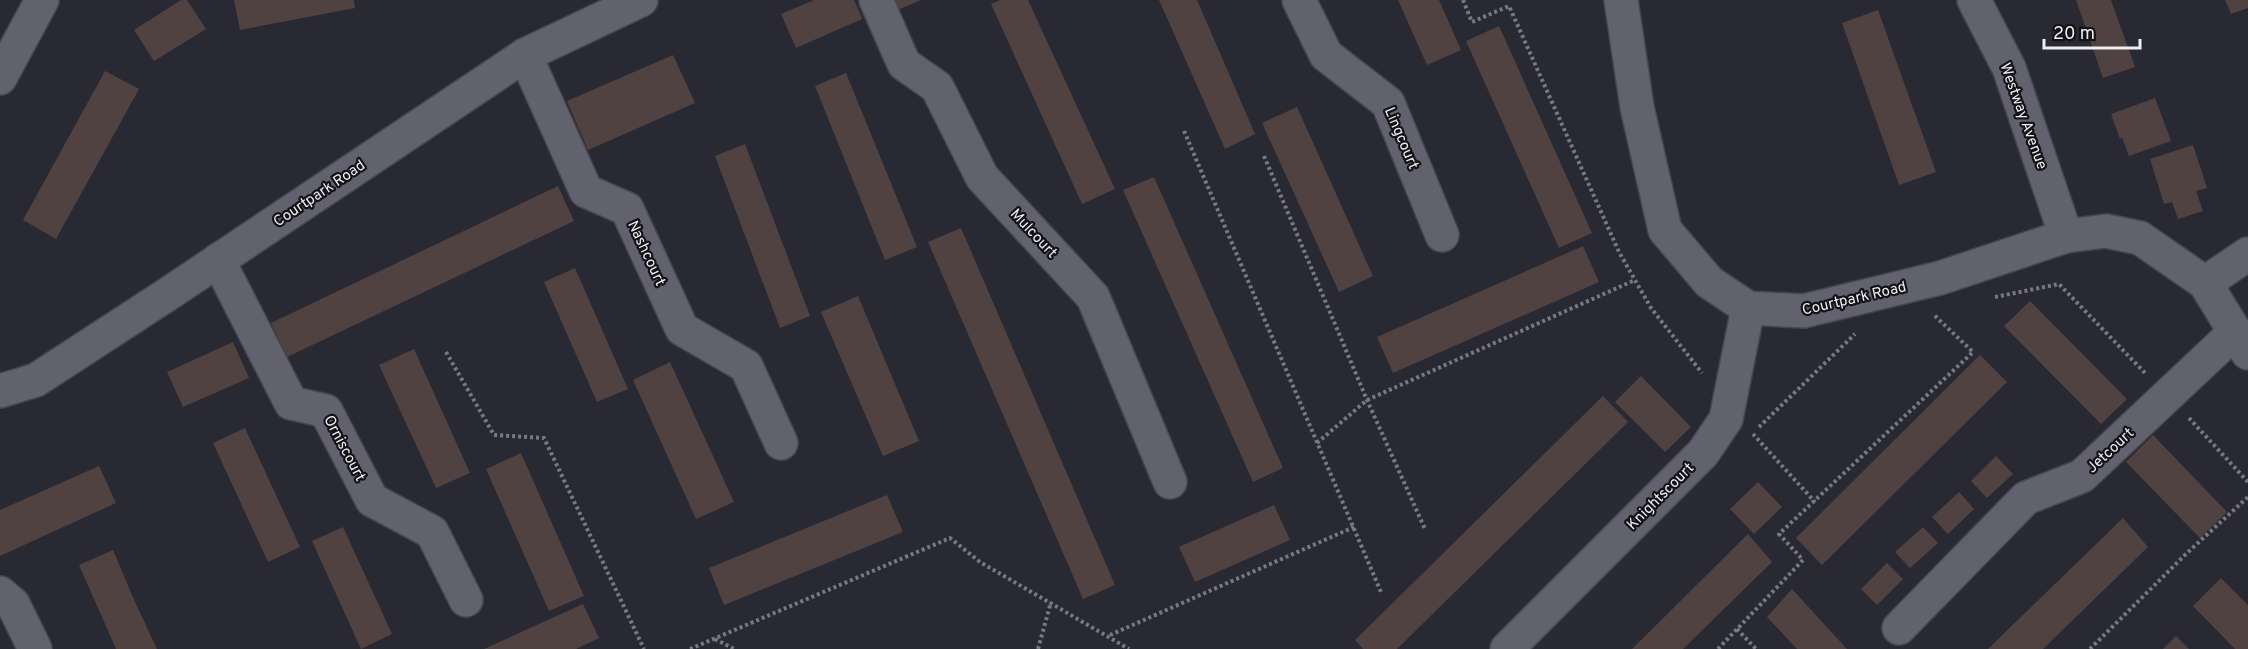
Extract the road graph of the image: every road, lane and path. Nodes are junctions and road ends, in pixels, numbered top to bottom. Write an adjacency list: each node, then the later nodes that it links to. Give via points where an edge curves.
1 (42, 0): 9 (street)
2 (641, 0): 8 (street, Courtpark Road)
3 (876, 0): 30 (street, Mulcourt, via 904,64 937,87 982,177 1093,297)
4 (1299, 0): 12 (street, Lingcourt, via 1326,55 1388,103)
5 (1463, 0): 16 (path, via 1472,22 1509,6)
6 (1621, 0): 19 (street, via 1637,107 1665,230 1709,282)
7 (1974, 0): 13 (street, Westway Avenue, via 2009,68)
8 (525, 55): 15 (street, Courtpark Road); 28 (street, Nashcourt, via 586,191 627,209 682,329 746,366)
9 (0, 78)
10 (1184, 131): 29 (path)
11 (1264, 156): 26 (path)
12 (1442, 235)
13 (2066, 236): 17 (street, Courtpark Road, via 2106,231 2140,238); 19 (street, Courtpark Road, via 1940,278 1804,311)
14 (2248, 254): 17 (street)
15 (218, 260): 24 (street, Courtpark Road, via 36,380); 38 (street, Orniscourt, via 291,403 326,411 372,500 432,532)
16 (1635, 280): 26 (path); 27 (path)
17 (2205, 283): 22 (street, Courtpark Road)
18 (1994, 297): 25 (path, via 2059,284)
19 (1748, 308): 27 (street, Knightscourt)
20 (1940, 308): 33 (path, via 1930,311 1974,352)
21 (1859, 330): 33 (path, via 1752,433)
22 (2241, 342): 25 (street, Jetcourt)
23 (446, 352): 45 (path, via 494,435 544,438)
24 (0, 391)
25 (2167, 396): 31 (path); 40 (street, Jetcourt, via 2082,476 2026,498)
26 (1367, 400): 29 (path); 35 (path)
27 (1728, 409): 50 (street, Knightscourt, via 1726,419 1703,453)
28 (781, 443)
29 (1317, 443): 34 (path)
30 (1170, 482)
31 (2248, 482)
32 (2248, 497): 53 (path)
33 (1815, 502): 41 (path, via 1779,534 1803,560)
34 (1354, 527): 37 (path); 42 (path)
35 (1425, 529)
36 (0, 592): 44 (street, via 13,604)
37 (1381, 592)
38 (466, 600)
39 (1051, 603): 42 (path); 43 (path, via 980,562 950,537); 48 (path)
40 (1899, 628)
41 (1737, 629): 51 (path); 52 (path)
42 (1109, 635): 49 (path)
43 (714, 638): 46 (path); 47 (path)
44 (35, 649)
45 (643, 649)
46 (690, 649)
47 (734, 649)
48 (1038, 649)
49 (1129, 649)
50 (1507, 649)
51 (1718, 649)
52 (1756, 649)
53 (2090, 649)

